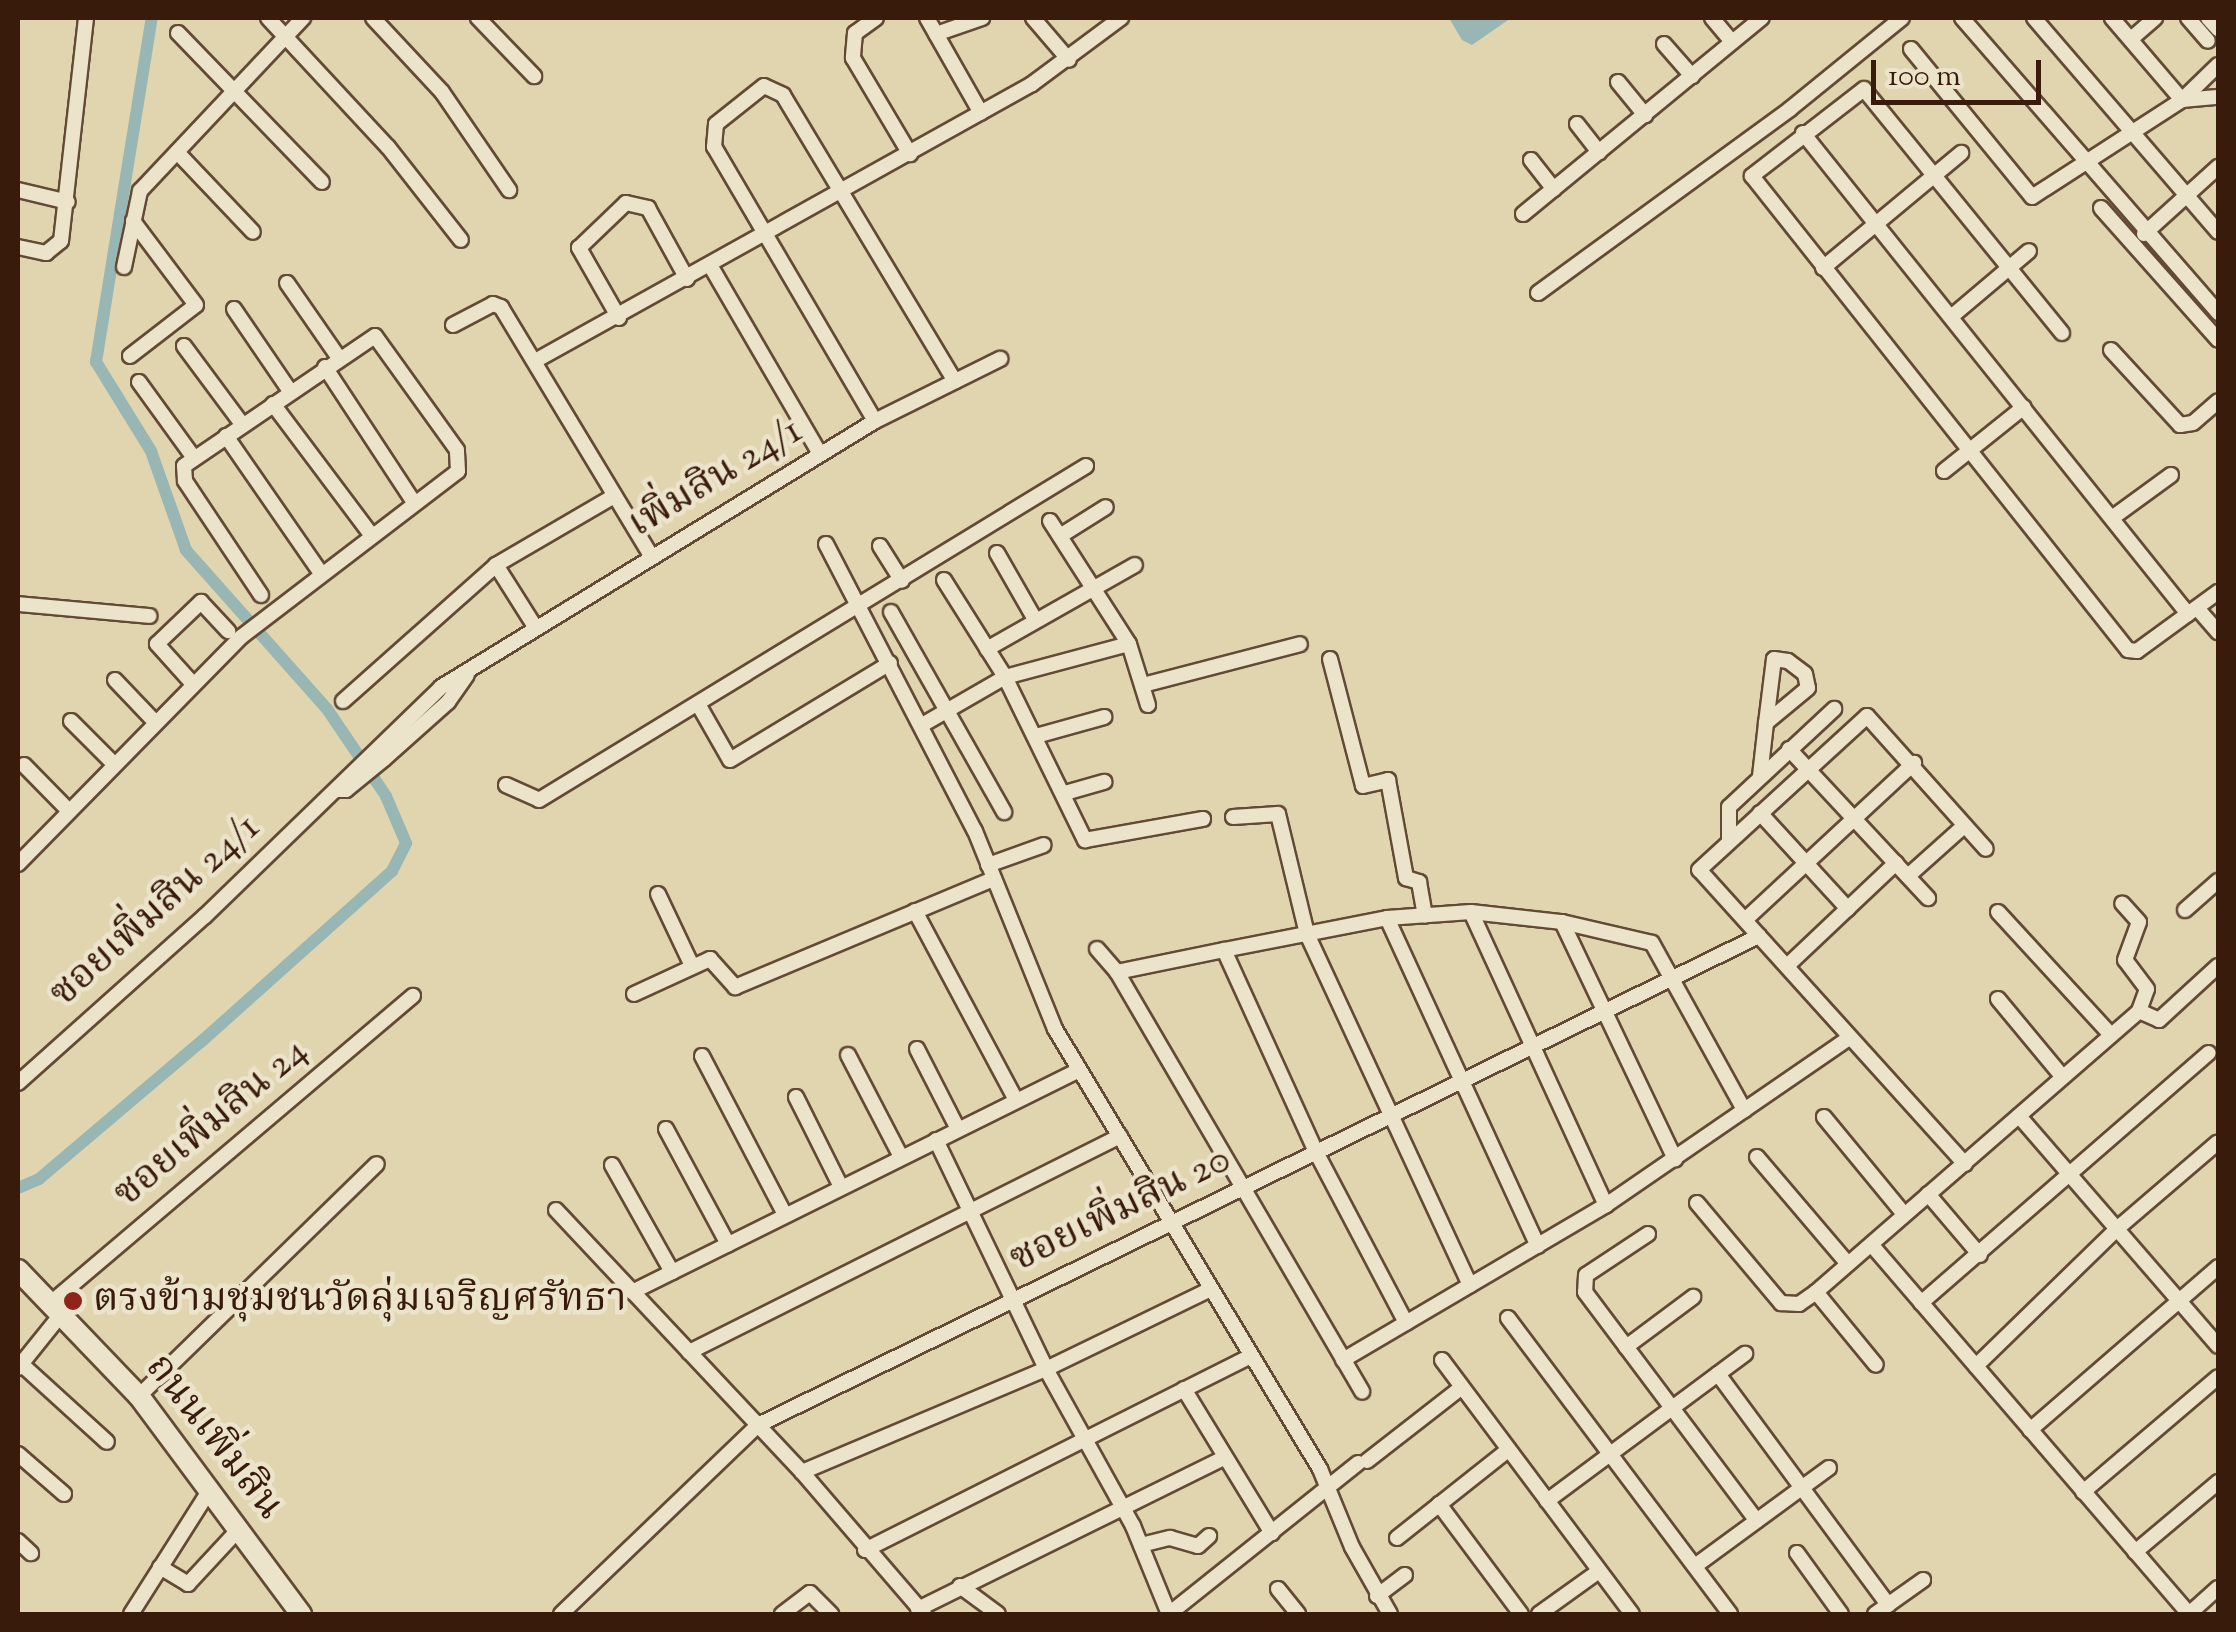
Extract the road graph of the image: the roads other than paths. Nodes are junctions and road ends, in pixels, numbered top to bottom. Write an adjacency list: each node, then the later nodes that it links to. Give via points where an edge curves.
1 (86, 18): 55 (street)
2 (268, 18): 22 (street)
3 (304, 18): 22 (street)
4 (373, 18): 52 (street, via 432,80)
5 (478, 18): 30 (street)
6 (876, 18): 44 (street, via 855,34 853,58)
7 (926, 18): 21 (street)
8 (982, 18): 21 (street)
9 (1033, 18): 28 (street)
10 (1121, 18): 28 (street)
11 (1712, 18): 25 (street)
12 (1762, 18): 25 (street)
13 (1902, 18): 73 (street, via 1790,110)
14 (1962, 18): 46 (street)
15 (2034, 18): 40 (street)
16 (2112, 18): 24 (street)
17 (2155, 18): 24 (street)
18 (2188, 18): 23 (street)
19 (2208, 18): 23 (street)
20 (178, 33): 33 (street)
21 (936, 34): 36 (street)
22 (285, 35): 33 (street); 64 (street, via 388,147)
23 (2213, 35)
24 (2131, 40): 35 (street)
25 (1732, 42): 31 (street)
26 (1664, 44): 31 (street)
27 (1911, 49): 46 (street, via 2032,197)
28 (1069, 60): 36 (street)
29 (2218, 64): 35 (street)
30 (534, 76)
31 (1692, 76): 37 (street)
32 (1618, 82): 37 (street)
33 (233, 90): 41 (street); 49 (street)
34 (2218, 96): 35 (street)
35 (2182, 100): 40 (street)
36 (981, 113): 44 (street)
37 (1644, 115): 42 (street)
38 (1577, 124): 42 (street)
39 (1802, 133): 48 (street, via 1861,88); 59 (street); 69 (street, via 1753,180)
40 (2133, 134): 46 (street); 54 (street)
41 (177, 152): 58 (street, via 140,191); 60 (street)
42 (1599, 152): 50 (street)
43 (1961, 153): 48 (street)
44 (910, 154): 53 (street)
45 (1531, 160): 50 (street)
46 (2086, 165): 63 (street)
47 (2218, 167): 54 (street)
48 (1934, 174): 59 (street); 70 (street)
49 (322, 182)
50 (1554, 189): 57 (street)
51 (18, 190): 55 (street)
52 (510, 190)
53 (840, 190): 62 (street); 62 (street, via 783,95 764,86 710,133); 88 (street)
54 (2186, 196): 61 (street); 63 (street)
55 (68, 202): 65 (street, via 57,250)
56 (2101, 208): 80 (street)
57 (1523, 214)
58 (132, 221): 68 (street); 83 (street, via 196,304)
59 (1876, 224): 69 (street); 76 (street)
60 (252, 232)
61 (2218, 232)
62 (763, 234): 67 (street); 94 (street)
63 (2144, 234): 75 (street)
64 (461, 240)
65 (18, 247)
66 (2029, 251): 70 (street)
67 (710, 266): 71 (street); 98 (street)
68 (124, 267)
69 (1823, 268): 97 (street)
70 (2010, 268): 76 (street); 79 (street)
71 (687, 279): 77 (street); 77 (street, via 648,208 626,203 579,248)
72 (288, 283): 84 (street)
73 (1538, 293)
74 (234, 309): 90 (street)
75 (2218, 313)
76 (1951, 317): 93 (street)
77 (618, 318): 86 (street)
78 (454, 325): 86 (street, via 497,303)
79 (2062, 333)
80 (2218, 340)
81 (184, 346): 95 (street)
82 (2111, 350): 91 (street, via 2180,425 2193,423)
83 (130, 356)
84 (339, 358): 87 (street); 104 (street, via 367,338 382,342 457,450 458,471)
85 (1000, 359): 88 (street, เพิ่มสิน 24/1)
86 (535, 360): 103 (street)
87 (325, 368): 90 (street); 104 (street)
88 (955, 381): 94 (street, เพิ่มสิน 24/1)
89 (139, 382): 99 (street)
90 (290, 390): 92 (street)
91 (2218, 400)
92 (272, 404): 95 (street); 108 (street)
93 (2024, 407): 97 (street); 106 (street)
94 (875, 421): 98 (street, เพิ่มสิน 24/1)
95 (242, 424): 96 (street)
96 (226, 436): 99 (street); 116 (street)
97 (1970, 450): 101 (street); 124 (street, via 2128,650 2137,652)
98 (820, 454): 113 (street, เพิ่มสิน 24/1)
99 (194, 458): 121 (street, via 184,466 184,481)
100 (1086, 466): 118 (street)
101 (1944, 471)
102 (2171, 475): 106 (street)
103 (614, 496): 113 (street); 114 (street)
104 (414, 501): 108 (street)
105 (1106, 507): 109 (street)
106 (2112, 518): 124 (street)
107 (1050, 521): 109 (street)
108 (370, 533): 116 (street)
109 (1060, 536): 119 (street)
110 (826, 544): 123 (street)
111 (880, 546): 118 (street)
112 (997, 553): 127 (street)
113 (651, 556): 128 (street, เพิ่มสิน 24/1)
114 (496, 564): 128 (street); 140 (street)
115 (1134, 564): 119 (street)
116 (320, 572): 130 (street, via 258,624)
117 (944, 580): 133 (street)
118 (902, 582): 123 (street)
119 (1094, 588): 127 (street); 131 (street)
120 (2218, 592): 124 (street)
121 (260, 595)
122 (18, 604): 126 (street)
123 (860, 606): 135 (street); 141 (street)
124 (2193, 611): 129 (street)
125 (890, 612): 143 (street)
126 (150, 616)
127 (1036, 621): 133 (street)
128 (534, 625): 158 (street, เพิ่มสิน 24/1, via 473,666 448,702)
129 (2218, 632)
130 (234, 634): 138 (street); 138 (street, via 201,602 157,644)
131 (1129, 644): 136 (street); 139 (street)
132 (1300, 644): 139 (street)
133 (987, 648): 136 (street)
134 (1330, 659): 185 (street, via 1363,786 1388,780 1406,878 1419,882)
135 (890, 663): 141 (street, via 730,760); 149 (street)
136 (1005, 677): 143 (street); 150 (street)
137 (115, 680): 146 (street)
138 (193, 684): 146 (street)
139 (1143, 685): 142 (street)
140 (343, 701)
141 (698, 704): 159 (street, via 539,800)
142 (1148, 705)
143 (950, 709): 149 (street); 162 (street)
144 (1834, 709): 151 (street)
145 (1104, 717): 150 (street)
146 (154, 720): 153 (street)
147 (71, 721): 153 (street)
148 (1766, 723): 156 (street)
149 (922, 725): 174 (street)
150 (1036, 736): 160 (street)
151 (1790, 749): 155 (street); 156 (street)
152 (1914, 763): 155 (street, via 1867,716); 165 (street); 167 (street)
153 (112, 764): 161 (street)
154 (24, 766): 161 (street)
155 (1809, 769): 163 (street); 165 (street)
156 (1760, 776): 168 (street, via 1729,807)
157 (1104, 782): 160 (street)
158 (344, 784): 212 (street, ซอยเพิ่มสิน 24/1)
159 (506, 785)
160 (1065, 792): 166 (street, via 1084,840)
161 (68, 810): 171 (street)
162 (1004, 812)
163 (1760, 813): 168 (street); 172 (street)
164 (1234, 817): 189 (street, via 1278,814)
165 (1855, 817): 172 (street); 173 (street)
166 (1203, 818)
167 (1964, 826): 170 (street); 175 (street)
168 (1729, 841): 187 (street, via 1699,870)
169 (1044, 845): 174 (street)
170 (1986, 850)
171 (21, 854)
172 (1806, 863): 180 (street); 187 (street)
173 (1896, 863): 175 (street); 180 (street)
174 (991, 872): 182 (street); 210 (street, via 1037,991)
175 (1908, 876): 178 (street)
176 (2218, 881): 181 (street)
177 (658, 894): 193 (street)
178 (1928, 898)
179 (2122, 902): 201 (street, via 2139,922 2125,960 2147,988)
180 (1848, 909): 194 (street)
181 (2185, 910)
182 (915, 911): 193 (street, via 736,987 710,959); 215 (street)
183 (1471, 912): 185 (street); 188 (street); 205 (street)
184 (1998, 912): 203 (street)
185 (1425, 915): 186 (street)
186 (1388, 918): 189 (street); 213 (street)
187 (1744, 920): 190 (street)
188 (1562, 922): 197 (street, via 1652,943); 202 (street)
189 (1307, 934): 192 (street); 219 (street)
190 (1759, 936): 194 (street); 197 (street, ซอยเพิ่มสิน 20)
191 (1097, 949): 196 (street)
192 (1224, 950): 196 (street); 225 (street)
193 (692, 966): 198 (street)
194 (1787, 966): 204 (street)
195 (2218, 966): 201 (street, via 2159,1020)
196 (1117, 972): 234 (street)
197 (1676, 977): 202 (street, ซอยเพิ่มสิน 20); 216 (street)
198 (634, 994)
199 (412, 996): 261 (street, ซอยเพิ่มสิน 24)
200 (1998, 999): 211 (street)
201 (2139, 1011): 203 (street)
202 (1604, 1012): 205 (street, ซอยเพิ่มสิน 20); 228 (street)
203 (2111, 1035): 211 (street)
204 (1849, 1038): 216 (street); 231 (street)
205 (1531, 1048): 213 (street, ซอยเพิ่มสิน 20); 237 (street)
206 (916, 1049): 220 (street)
207 (2209, 1053): 232 (street)
208 (848, 1055): 226 (street)
209 (702, 1056): 241 (street)
210 (1080, 1070): 215 (street); 222 (street)
211 (2062, 1076): 217 (street)
212 (18, 1083)
213 (1459, 1083): 219 (street, ซอยเพิ่มสิน 20); 246 (street)
214 (796, 1096): 233 (street)
215 (1016, 1100): 220 (street)
216 (1744, 1110): 228 (street)
217 (2019, 1116): 231 (street); 232 (street)
218 (1824, 1117): 240 (street)
219 (1388, 1118): 225 (street, ซอยเพิ่มสิน 20); 253 (street)
220 (958, 1128): 223 (street)
221 (666, 1129): 245 (street)
222 (1120, 1136): 239 (street); 242 (street)
223 (936, 1140): 226 (street); 239 (street)
224 (2218, 1142): 243 (street)
225 (1316, 1152): 234 (street, ซอยเพิ่มสิน 20); 263 (street)
226 (901, 1157): 233 (street)
227 (1757, 1158): 249 (street)
228 (1674, 1159): 237 (street)
229 (377, 1164): 280 (street)
230 (612, 1164): 252 (street)
231 (1965, 1164): 235 (street)
232 (2071, 1176): 243 (street); 248 (street)
233 (840, 1187): 241 (street)
234 (1239, 1190): 242 (street, ซอยเพิ่มสิน 20); 269 (street)
235 (1928, 1194): 240 (street); 248 (street)
236 (1697, 1204): 256 (street, via 1781,1302 1799,1304)
237 (1606, 1205): 246 (street)
238 (556, 1210): 255 (street)
239 (971, 1212): 258 (street); 266 (street)
240 (1904, 1214): 249 (street)
241 (785, 1215): 245 (street)
242 (1175, 1221): 254 (street); 258 (street, ซอยเพิ่มสิน 20)
243 (2118, 1227): 259 (street); 273 (street)
244 (1648, 1234): 265 (street, via 1582,1282)
245 (728, 1244): 252 (street)
246 (1538, 1246): 253 (street)
247 (1876, 1250): 260 (street)
248 (1980, 1255): 260 (street)
249 (1848, 1264): 256 (street)
250 (2218, 1266): 259 (street)
251 (18, 1270): 261 (street, ถนนเพิ่มสิน)
252 (672, 1272): 255 (street)
253 (1470, 1285): 263 (street)
254 (1209, 1290): 268 (street); 274 (street)
255 (632, 1292): 266 (street)
256 (1816, 1292): 272 (street)
257 (1693, 1297): 265 (street)
258 (1016, 1299): 274 (street); 282 (street, ซอยเพิ่มสิน 20)
259 (2178, 1299): 264 (street); 283 (street)
260 (1921, 1304): 273 (street)
261 (58, 1306): 271 (street, ซอยเพิ่มสิน 24); 280 (street, ถนนเพิ่มสิน)
262 (1508, 1318): 288 (street)
263 (1406, 1322): 269 (street)
264 (2218, 1346)
265 (1626, 1347): 281 (street)
266 (689, 1352): 282 (street)
267 (1745, 1354): 275 (street)
268 (1251, 1356): 278 (street); 293 (street)
269 (1343, 1360): 279 (street)
270 (1442, 1360): 277 (street)
271 (18, 1365): 285 (street)
272 (1876, 1365)
273 (1976, 1366): 283 (street)
274 (1046, 1369): 284 (street); 291 (street)
275 (1718, 1374): 281 (street); 295 (street)
276 (2218, 1377): 296 (street)
277 (1462, 1387): 286 (street); 293 (street)
278 (1184, 1389): 284 (street); 289 (street)
279 (1362, 1392)
280 (140, 1396): 294 (street, ถนนเพิ่มสิน)
281 (1672, 1409): 288 (street); 301 (street)
282 (758, 1425): 291 (street); 325 (street, ซอยเพิ่มสิน 20)
283 (2030, 1430): 296 (street)
284 (1083, 1439): 300 (street); 308 (street)
285 (107, 1442)
286 (1508, 1450): 298 (street); 299 (street)
287 (18, 1454): 297 (street)
288 (1610, 1454): 298 (street); 312 (street)
289 (1224, 1458): 300 (street); 303 (street)
290 (1830, 1468): 295 (street)
291 (802, 1472): 308 (street)
292 (2218, 1482): 309 (street)
293 (1329, 1486): 303 (street); 320 (street)
294 (211, 1488): 302 (street, ถนนเพิ่มสิน); 313 (street)
295 (1801, 1489): 301 (street); 322 (street)
296 (2083, 1492): 309 (street)
297 (64, 1494)
298 (1546, 1501): 314 (street)
299 (1440, 1504): 305 (street); 332 (street)
300 (1121, 1508): 307 (street); 317 (street)
301 (1758, 1522): 312 (street)
302 (240, 1528): 313 (street, via 188,1584); 321 (street, ถนนเพิ่มสิน)
303 (1272, 1533): 329 (street)
304 (1210, 1536): 307 (street, via 1198,1546 1170,1538)
305 (1397, 1538)
306 (18, 1541): 310 (street)
307 (1141, 1545): 329 (street)
308 (865, 1550): 323 (street)
309 (2135, 1552): 337 (street)
310 (32, 1553)
311 (1798, 1553): 336 (street)
312 (1696, 1566): 335 (street)
313 (160, 1567): 324 (street)
314 (1599, 1571): 333 (street); 334 (street)
315 (1405, 1575): 320 (street)
316 (1923, 1580): 322 (street)
317 (960, 1586): 323 (street); 328 (street)
318 (1278, 1588): 330 (street)
319 (2218, 1588): 337 (street)
320 (1377, 1596): 331 (street)
321 (292, 1610)
322 (1882, 1610)
323 (921, 1611)
324 (131, 1614)
325 (560, 1614)
326 (782, 1614): 327 (street, via 810,1593)
327 (831, 1614)
328 (998, 1614)
329 (1169, 1614)
330 (1296, 1614)
331 (1390, 1614)
332 (1521, 1614)
333 (1539, 1614)
334 (1632, 1614)
335 (1730, 1614)
336 (1841, 1614)
337 (2189, 1614)

